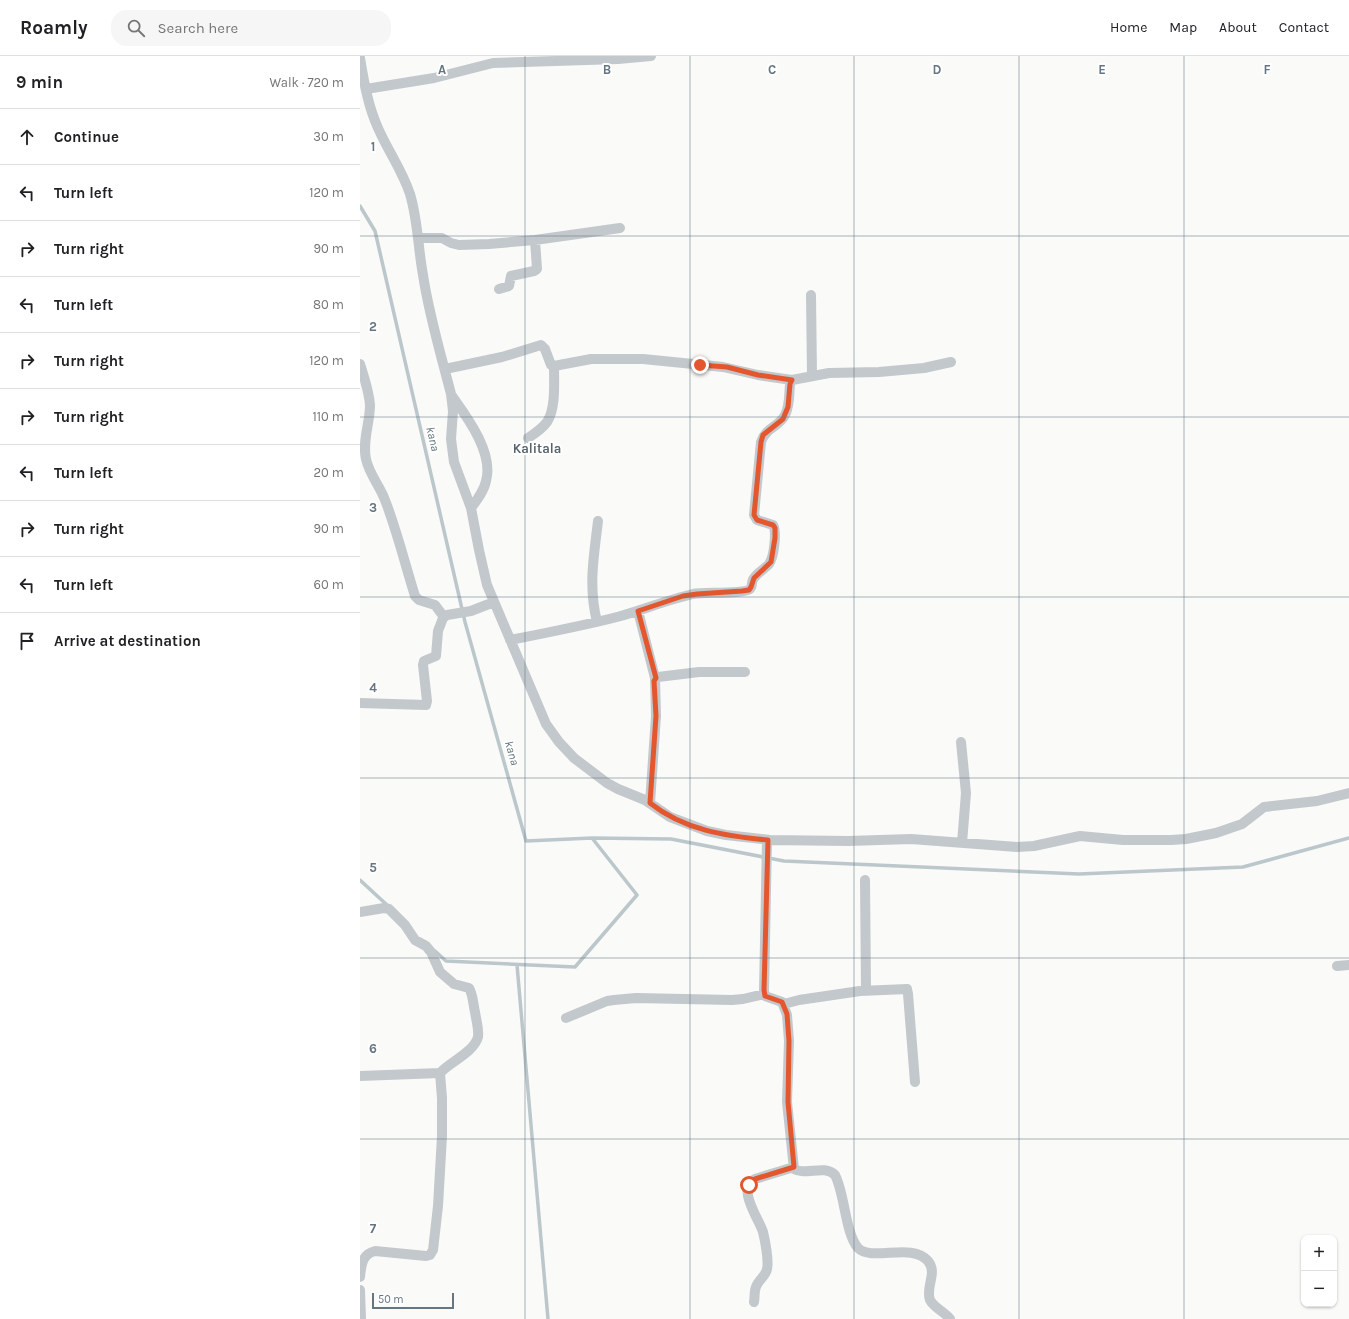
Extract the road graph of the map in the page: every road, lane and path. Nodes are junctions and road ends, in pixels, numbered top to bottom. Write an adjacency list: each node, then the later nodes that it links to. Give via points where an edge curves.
1 (651, 56): 3 (street, via 493,63 441,76)
2 (360, 58): 3 (street)
3 (366, 89): 5 (street, via 376,124 405,180 414,208)
4 (620, 228): 6 (street)
5 (418, 238): 6 (street, via 442,238 459,245); 12 (street, via 426,294)
6 (535, 240): 7 (street, via 537,269 511,276 509,286)
7 (499, 289)
8 (811, 295): 13 (street)
9 (951, 362): 13 (street, via 924,368)
10 (360, 364): 21 (street, via 370,406 364,442 368,466 388,507 415,596 419,600 435,605)
11 (554, 366): 12 (street, via 551,365 543,347 539,345); 14 (street, via 591,360 643,359 723,367); 16 (street, via 552,411 542,428)
12 (445, 369): 15 (street)
13 (812, 376): 14 (street)
14 (792, 380): 20 (street, via 788,407 783,419 763,435 759,452 754,515 757,520 775,528 769,564 754,578 749,590 697,594)
15 (451, 394): 17 (street, via 454,462); 17 (street, via 472,426 487,462 486,480)
16 (528, 438)
17 (472, 508): 19 (street, via 484,575)
18 (598, 520): 22 (street, via 592,574 592,601)
19 (494, 602): 21 (street, via 465,613); 23 (street)
20 (638, 611): 22 (street); 25 (street)
21 (445, 616): 26 (street, via 438,632 436,656 423,665 426,704)
22 (596, 622): 23 (street)
23 (510, 640): 29 (street, via 546,724 559,742 574,758 607,783)
24 (745, 672): 25 (street, via 699,672)
25 (656, 678): 29 (street)
26 (360, 704)
27 (961, 742): 31 (street, via 966,793)
28 (1349, 793): 31 (street, via 1317,801 1264,807 1242,824 1186,839 1123,840 1080,836 1017,847)
29 (650, 803): 30 (street, via 670,817 707,831 726,836)
30 (768, 840): 31 (street, via 911,839); 37 (street)
31 (962, 843)
32 (865, 880): 36 (street)
33 (360, 912): 40 (street, via 389,909 415,940 426,946 440,972 450,982 471,990 478,1037 473,1046)
34 (1349, 965): 35 (street)
35 (1337, 966)
36 (866, 990): 38 (street); 42 (street, via 908,991)
37 (764, 994): 38 (street); 39 (street, via 732,1000 614,1000)
38 (784, 1004): 43 (street, via 789,1041 788,1102)
39 (566, 1018)
40 (440, 1073): 41 (street); 44 (street, via 442,1136 433,1250 426,1256 370,1252 363,1260)
41 (360, 1076)
42 (915, 1082)
43 (794, 1167): 46 (street, via 755,1179 749,1185 749,1200 762,1230 768,1265 766,1273 756,1286); 48 (street, via 799,1171 827,1171 835,1175 852,1236 860,1249 869,1253 909,1253 928,1261 932,1268 929,1292 931,1302)
44 (360, 1277)
45 (360, 1290): 47 (street)
46 (754, 1302)
47 (361, 1319)
48 (950, 1319)

